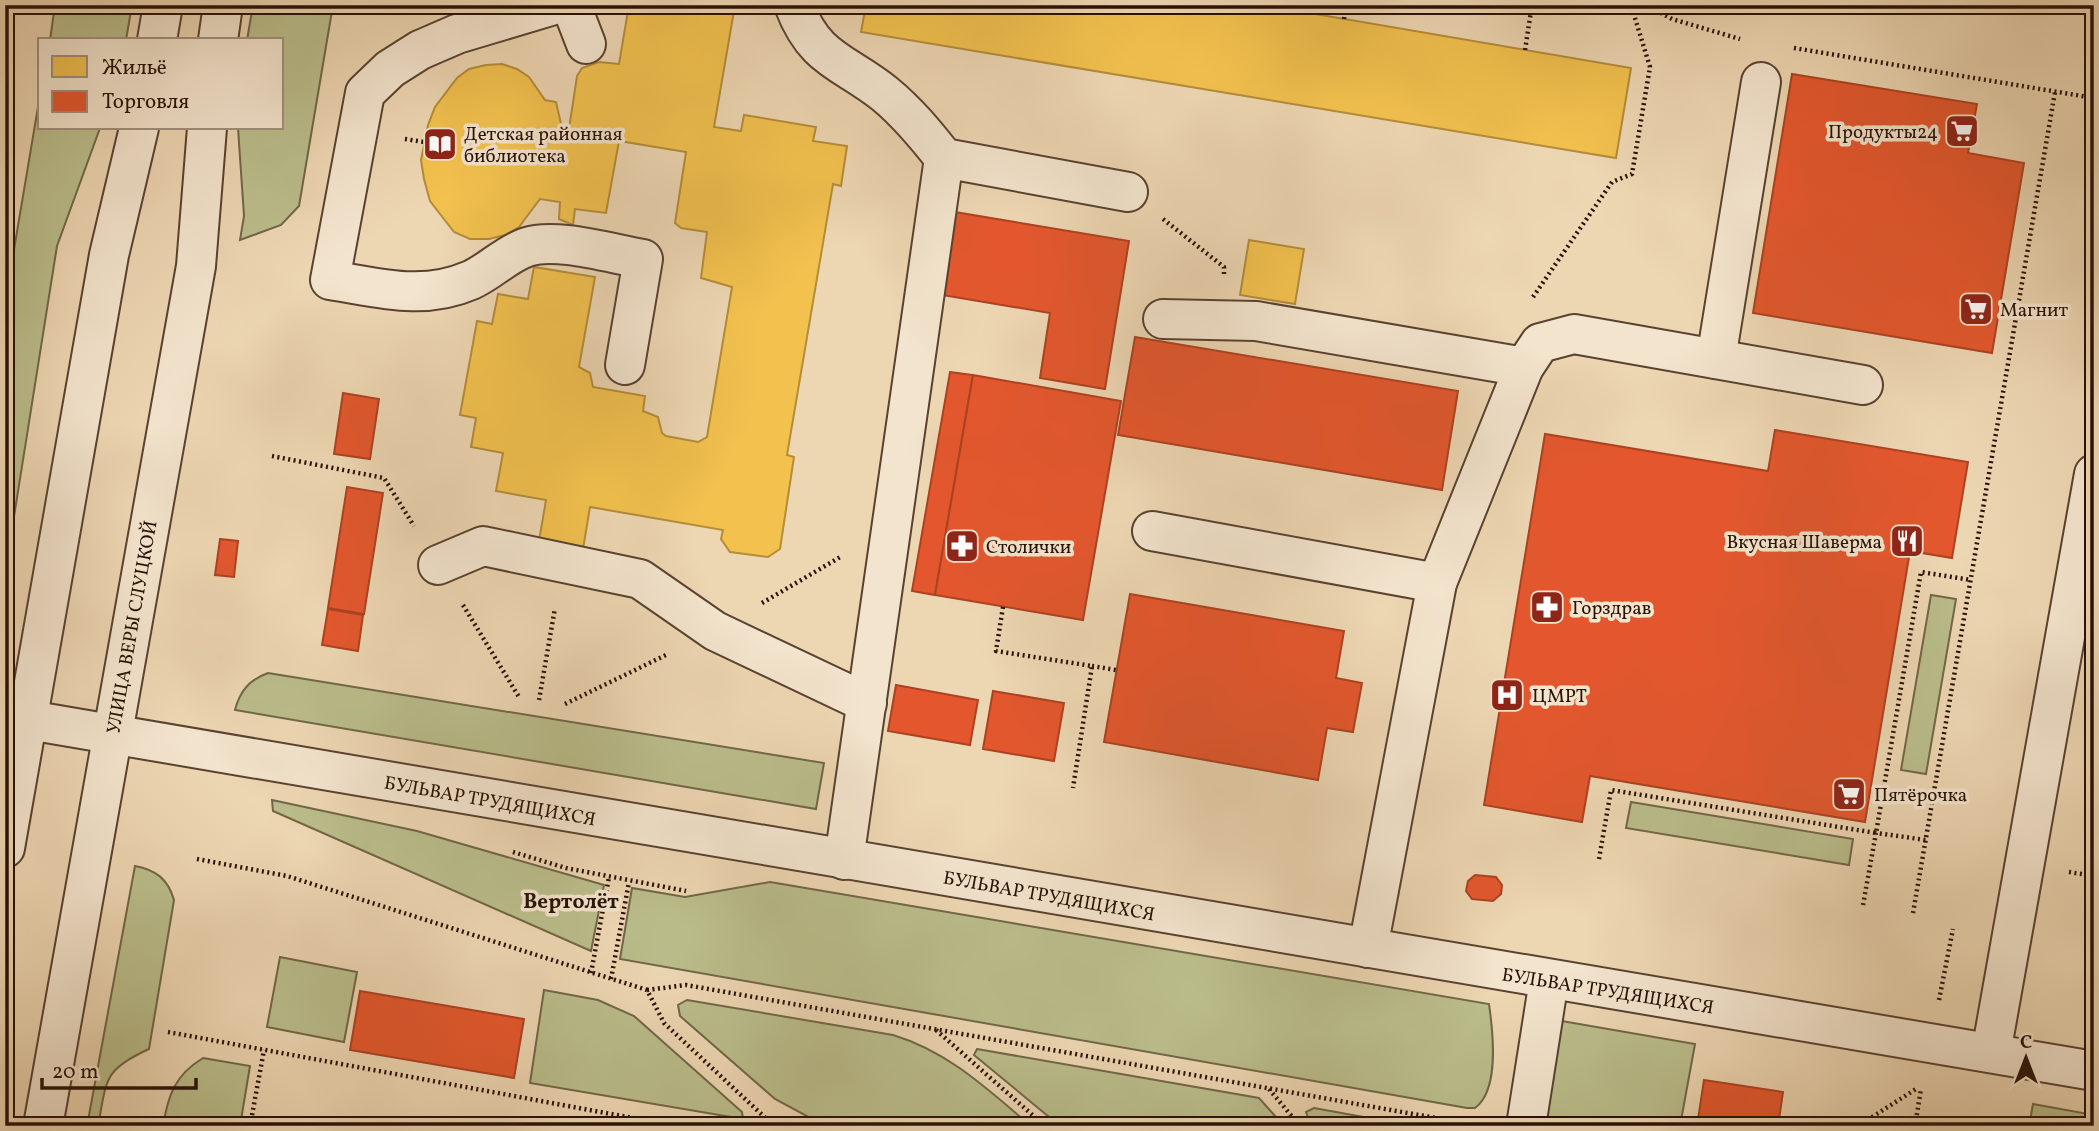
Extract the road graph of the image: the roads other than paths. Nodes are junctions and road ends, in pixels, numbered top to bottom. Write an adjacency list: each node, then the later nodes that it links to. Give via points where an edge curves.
1 (163, 5): 6 (street)
2 (223, 5): 7 (street)
3 (554, 5): 17 (street, via 420,50 390,69 365,93 330,280 413,293 443,291 528,247 557,245 643,260)
4 (571, 5): 8 (street)
5 (794, 5): 12 (street, via 819,50 884,93)
6 (157, 38)
7 (218, 38)
8 (586, 44)
9 (1761, 82): 16 (street)
10 (139, 130): 24 (street)
11 (207, 130): 25 (street, УЛИЦА ВЕРЫ СЛУЦКОЙ, via 196,266)
12 (944, 158): 13 (street); 23 (street)
13 (1128, 192)
14 (1163, 319): 15 (street, via 1256,321)
15 (1532, 355): 16 (street, via 1574,334); 22 (street)
16 (1716, 359): 18 (street)
17 (625, 365)
18 (1863, 385)
19 (2094, 474): 30 (street)
20 (1152, 531): 22 (street)
21 (438, 565): 23 (street, via 483,546 640,579 715,631)
22 (1437, 583): 28 (street)
23 (867, 703): 27 (street)
24 (16, 718): 25 (street, БУЛЬВАР ТРУДЯЩИХСЯ); 26 (street)
25 (112, 735): 27 (street, БУЛЬВАР ТРУДЯЩИХСЯ); 32 (street, УЛИЦА ВЕРЫ СЛУЦКОЙ)
26 (5, 848)
27 (844, 860): 28 (street, БУЛЬВАР ТРУДЯЩИХСЯ)
28 (1368, 948): 29 (street, БУЛЬВАР ТРУДЯЩИХСЯ)
29 (1549, 980): 30 (street, БУЛЬВАР ТРУДЯЩИХСЯ); 33 (street)
30 (1991, 1053): 31 (street, БУЛЬВАР ТРУДЯЩИХСЯ)
31 (2094, 1071)
32 (43, 1126)
33 (1526, 1126)

